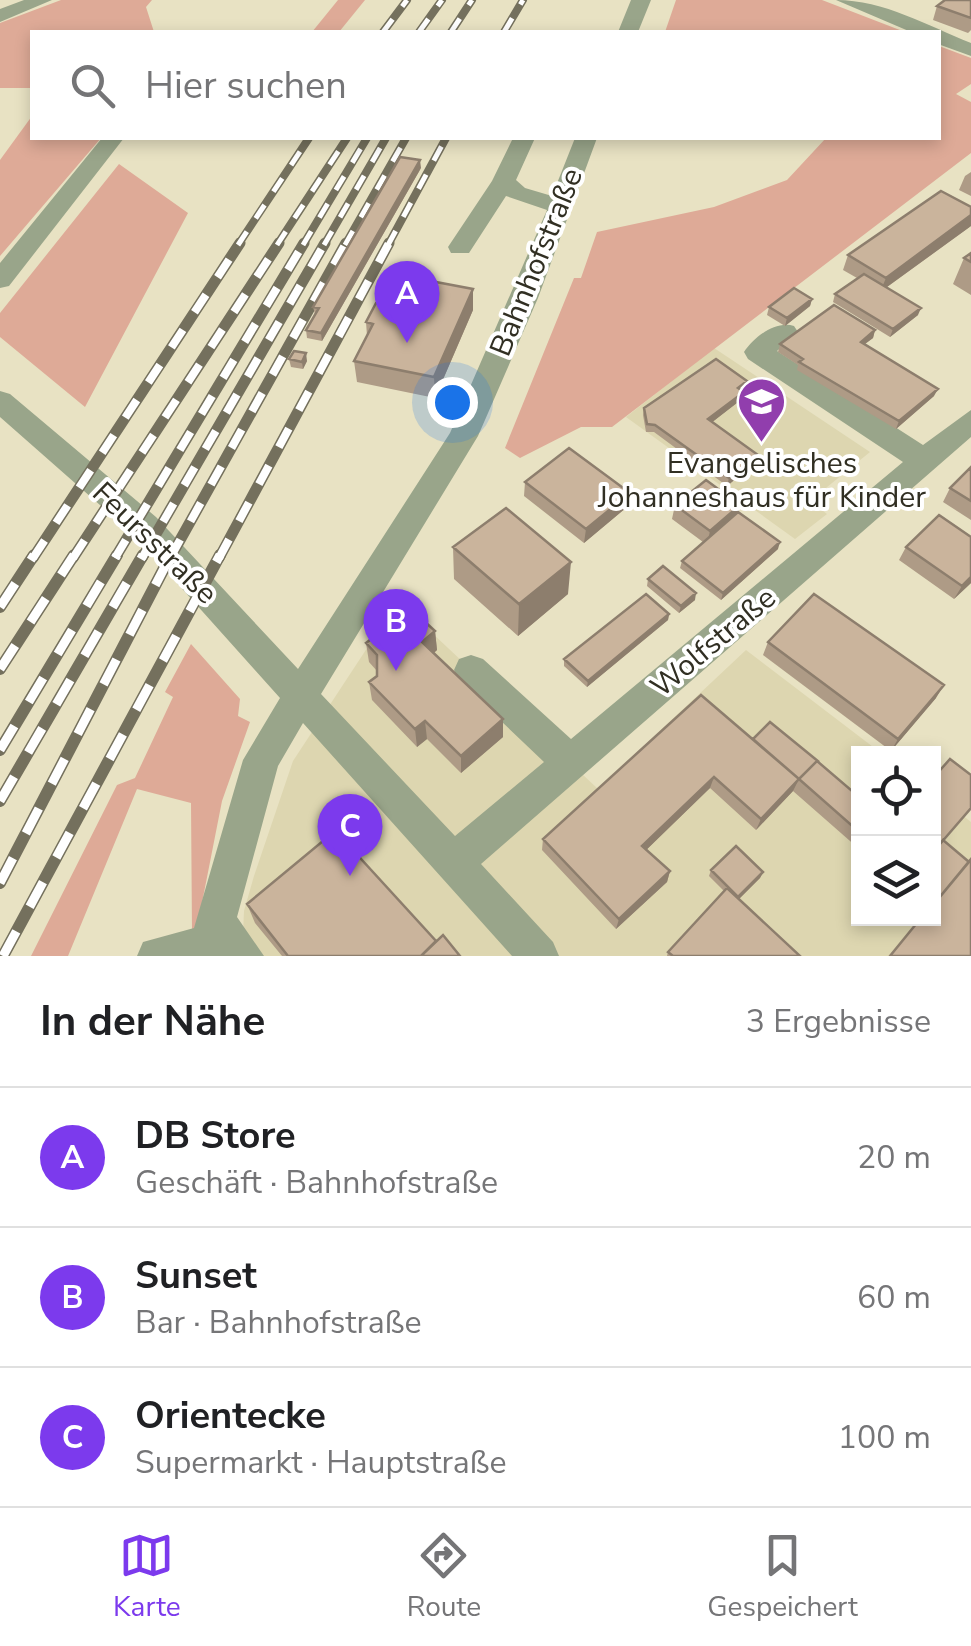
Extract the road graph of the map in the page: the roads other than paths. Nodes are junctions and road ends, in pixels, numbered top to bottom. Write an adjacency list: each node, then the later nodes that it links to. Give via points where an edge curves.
1 (42, 0): 4 (street)
2 (641, 0): 5 (street)
3 (846, 0): 6 (street)
4 (0, 16)
5 (629, 30)
6 (923, 30)
7 (941, 38): 8 (street)
8 (971, 50)
9 (111, 140): 15 (street)
10 (523, 140): 12 (street)
11 (585, 140): 13 (street, Bahnhofstraße)
12 (504, 181): 13 (street, via 516,193); 14 (street)
13 (559, 206): 21 (street, Bahnhofstraße, via 464,436)
14 (460, 247)
15 (0, 280)
16 (785, 332): 19 (street, via 758,352)
17 (0, 400): 21 (street, Feursstraße, via 145,526)
18 (971, 420): 19 (street, Wolfstraße)
19 (925, 461): 22 (street, Wolfstraße)
20 (472, 670): 22 (street)
21 (301, 696): 23 (street, Feursstraße); 24 (street, Bahnhofstraße, via 261,760)
22 (568, 761): 23 (street, Wolfstraße)
23 (455, 862): 26 (street, Feursstraße)
24 (223, 942): 25 (street)
25 (158, 956)
26 (539, 956)

